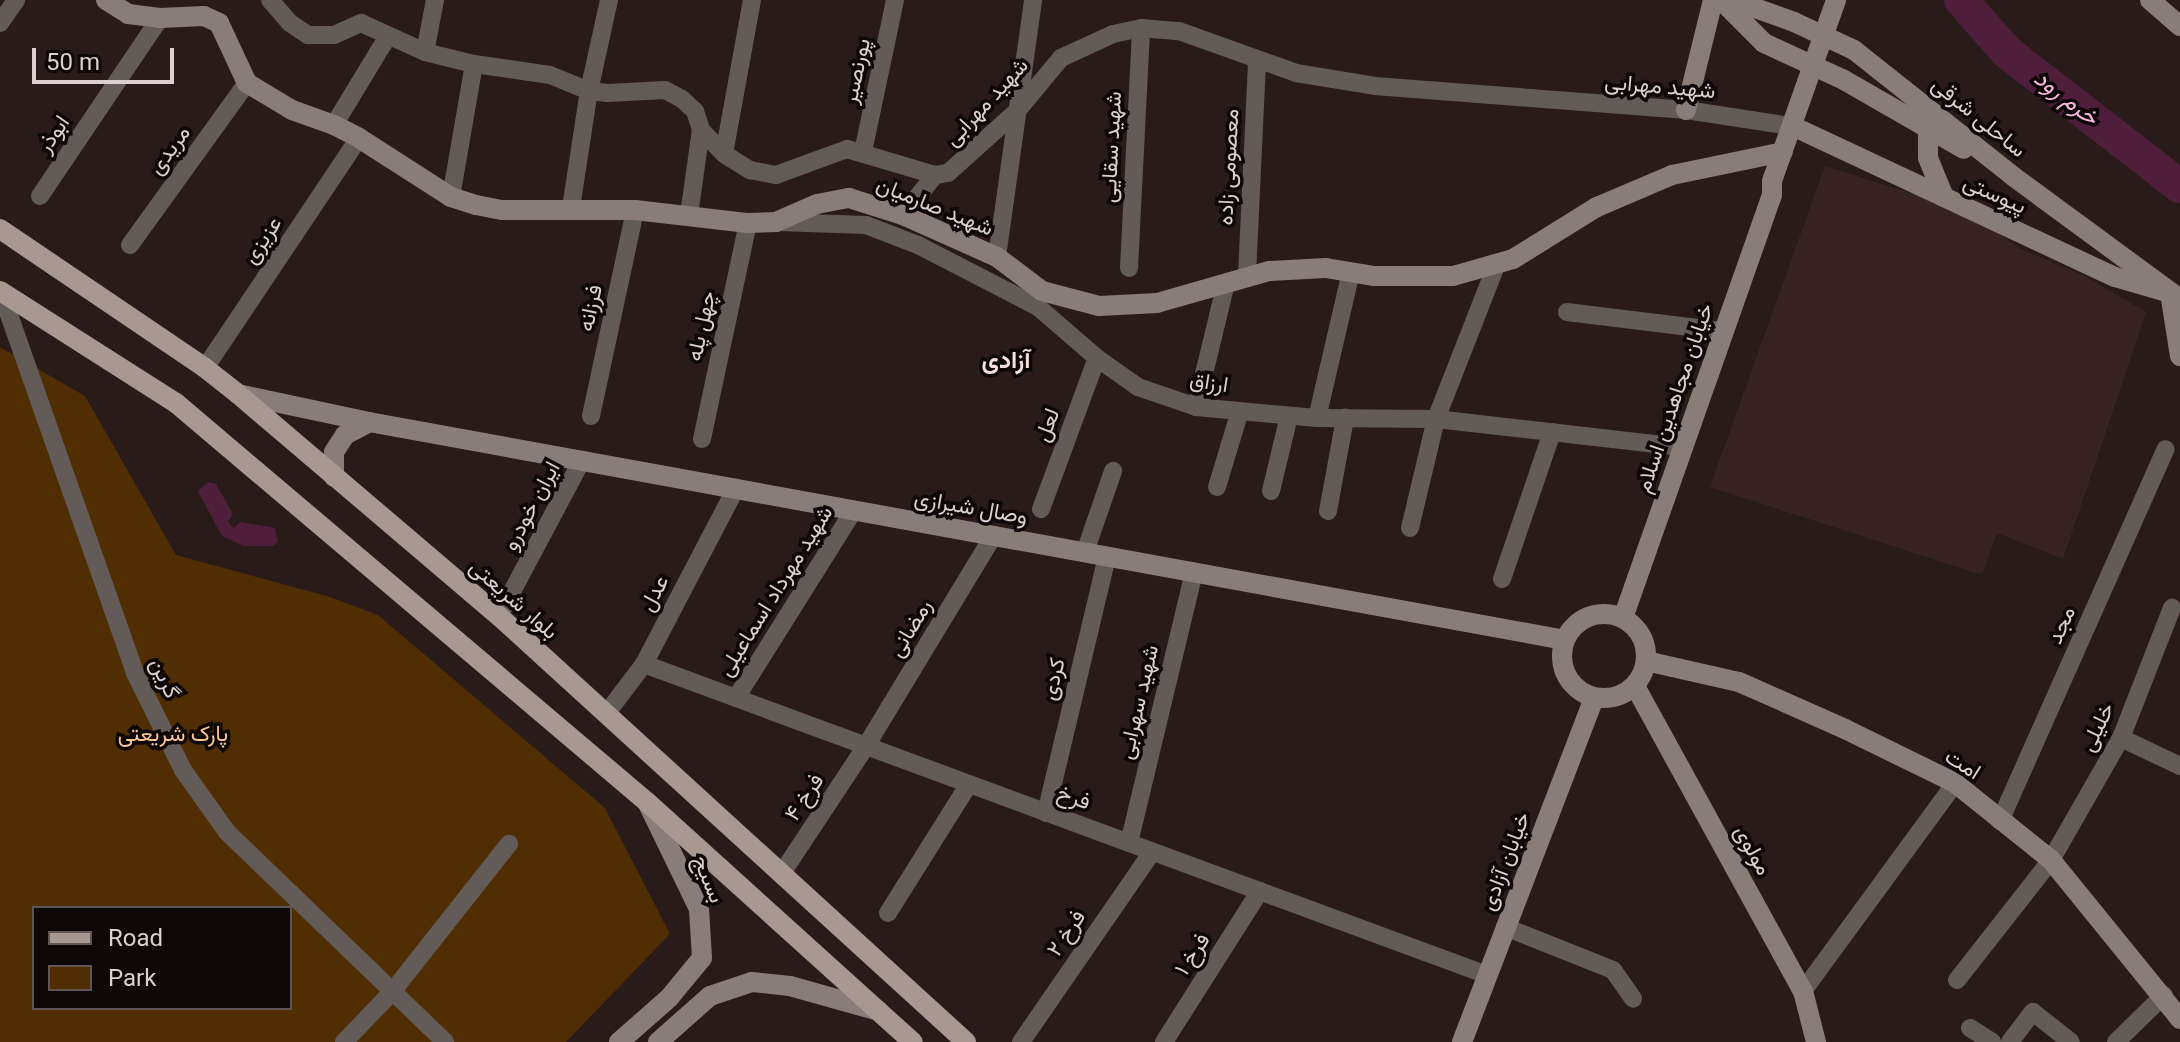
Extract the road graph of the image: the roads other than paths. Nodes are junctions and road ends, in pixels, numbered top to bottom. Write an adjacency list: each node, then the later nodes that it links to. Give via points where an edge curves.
1 (16, 0): 16 (street)
2 (106, 0): 15 (street, via 128,14)
3 (435, 0): 20 (street)
4 (609, 0): 24 (street)
5 (752, 0): 35 (street)
6 (895, 0): 33 (street, پورنصیر)
7 (1033, 0): 27 (street)
8 (1713, 0): 26 (street)
9 (1721, 0): 30 (street, via 1764,43 1844,80)
10 (1733, 0): 39 (street, ساحلی شرقی, via 1854,50)
11 (1836, 0): 25 (street, خیابان مجاهدین اسلام)
12 (1850, 0): 25 (street, خیابان مجاهدین اسلام)
13 (2150, 0): 17 (street)
14 (275, 3): 19 (street, شهید مهرابی, via 308,35 334,35 361,23)
15 (160, 18): 23 (street, via 204,16 219,23); 41 (street, ابوذر)
16 (0, 23)
17 (2180, 26)
18 (1141, 28): 21 (street, شهید مهرابی, via 1179,31); 27 (street, شهید مهرابی, via 1113,34 1061,58); 54 (street, شهید سقایی)
19 (388, 36): 20 (street, شهید مهرابی); 28 (street)
20 (425, 52): 22 (street, شهید مهرابی)
21 (1257, 61): 26 (street, شهید مهرابی, via 1375,86); 56 (street, معصومی زاده)
22 (474, 64): 24 (street, شهید مهرابی, via 550,75); 42 (street)
23 (247, 83): 28 (street, شهید صارمیان, via 292,110); 51 (street, مریدی)
24 (589, 91): 31 (street, شهید مهرابی, via 665,90 695,111); 44 (street)
25 (1810, 92): 29 (street, خیابان مجاهدین اسلام)
26 (1686, 110): 29 (street, شهید مهرابی)
27 (1017, 111): 38 (street, شهید مهرابی, via 956,169); 52 (street)
28 (334, 125): 32 (street, شهید صارمیان)
29 (1797, 128): 34 (street, خیابان مجاهدین اسلام); 37 (street, پیوستی); 40 (street, خیابان مجاهدین اسلام, via 1785,186)
30 (1928, 129): 36 (street); 39 (street)
31 (701, 130): 35 (street, شهید مهرابی); 46 (street)
32 (359, 138): 42 (street, شهید صارمیان); 64 (street, عزیزی)
33 (863, 152): 35 (street, شهید مهرابی, via 835,152 776,175 750,170); 38 (street, شهید مهرابی)
34 (1783, 152): 40 (street, خیابان مجاهدین اسلام); 53 (street, شهید صارمیان, via 1672,175 1597,207)
35 (724, 154)
36 (1928, 158): 37 (street); 43 (street)
37 (1889, 172): 43 (street, پیوستی)
38 (935, 175): 47 (street)
39 (2014, 177): 59 (street, ساحلی شرقی)
40 (1772, 195): 61 (street, خیابان مجاهدین اسلام)
41 (40, 196)
42 (451, 197): 44 (street, شهید صارمیان, via 502,210)
43 (1944, 197): 59 (street, پیوستی, via 2115,277)
44 (571, 208): 45 (street, شهید صارمیان)
45 (635, 210): 46 (street, شهید صارمیان); 68 (street, فرزانه)
46 (689, 215): 49 (street, شهید صارمیان)
47 (903, 215): 48 (street, شهید صارمیان, via 849,198 817,204); 52 (street, شهید صارمیان)
48 (776, 222): 49 (street, شهید صارمیان); 63 (street, ارزاق, via 866,225 918,245 1038,307)
49 (748, 223): 75 (street, چهل پله)
50 (0, 229): 64 (main road, بلوار شریعتی)
51 (130, 245)
52 (997, 257): 57 (street, شهید صارمیان, via 1042,291 1099,306 1157,303)
53 (1496, 266): 55 (street, شهید صارمیان, via 1453,276); 72 (street)
54 (1129, 268)
55 (1351, 272): 56 (street, شهید صارمیان, via 1326,268); 70 (street)
56 (1247, 275): 57 (street, شهید صارمیان)
57 (1226, 283): 66 (street)
58 (0, 291): 108 (main road, via 176,403); 122 (street, گرین, via 135,673 183,770 227,832)
59 (2175, 296): 62 (street)
60 (1567, 312): 61 (street)
61 (1722, 331): 76 (street, خیابان مجاهدین اسلام)
62 (2180, 356)
63 (1097, 358): 66 (street, ارزاق, via 1138,387); 84 (street, لعل)
64 (205, 368): 65 (main road, بلوار شریعتی)
65 (238, 394): 73 (street, وصال شیرازی); 80 (main road, بلوار شریعتی)
66 (1196, 407): 67 (street, ارزاق)
67 (1240, 411): 69 (street, ارزاق); 81 (street)
68 (591, 416)
69 (1289, 416): 70 (street, ارزاق); 83 (street)
70 (1317, 418): 71 (street, ارزاق)
71 (1345, 418): 72 (street, ارزاق); 86 (street)
72 (1436, 419): 74 (street, ارزاق); 87 (street)
73 (369, 422): 78 (street, وصال شیرازی); 80 (street, via 345,435 334,452)
74 (1552, 432): 76 (street, ارزاق); 92 (street)
75 (702, 439)
76 (1682, 447): 95 (street, خیابان مجاهدین اسلام)
77 (2166, 449): 110 (street, مجد)
78 (582, 460): 82 (street, وصال شیرازی); 94 (street, ایران خودرو)
79 (1113, 471): 89 (street)
80 (334, 477): 94 (main road, بلوار شریعتی)
81 (1217, 487)
82 (736, 488): 85 (street, وصال شیرازی); 98 (street, عدل)
83 (1271, 491)
84 (1041, 509)
85 (854, 510): 88 (street, وصال شیرازی); 100 (street, شهید مهرداد اسماعیلی)
86 (1328, 511)
87 (1410, 528)
88 (994, 535): 89 (street, وصال شیرازی); 104 (street, رمضانی)
89 (1085, 552): 90 (street, وصال شیرازی)
90 (1107, 556): 91 (street, وصال شیرازی); 109 (street, کردی)
91 (1194, 572): 96 (street, وصال شیرازی); 111 (street, شهید سهرابی)
92 (1502, 579)
93 (2172, 608): 103 (street, خلیلی)
94 (499, 616): 102 (main road, بلوار شریعتی)
95 (1623, 618): 96 (street, via 1610,614 1583,619); 97 (street, via 1641,636)
96 (1565, 640): 101 (street, via 1563,668 1570,682)
97 (1646, 661): 99 (street); 106 (street, امت, via 1739,682)
98 (644, 664): 100 (street, فرخ); 102 (street, عدل)
99 (1635, 686): 101 (street, via 1623,695); 121 (street, مولوی)
100 (736, 698): 104 (street, فرخ)
101 (1594, 698): 118 (street, خیابان آزادی)
102 (606, 714): 115 (main road, بلوار شریعتی)
103 (2121, 738): 105 (street); 114 (street, خلیلی)
104 (866, 746): 107 (street, فرخ); 115 (street, فرخ ۴)
105 (2180, 766)
106 (1955, 783): 110 (street, امت); 121 (street)
107 (969, 784): 109 (street, فرخ); 117 (street)
108 (647, 802): 125 (main road); 131 (street, بسیج, via 699,909 702,958 669,998)
109 (1046, 813): 111 (street, فرخ)
110 (2000, 821): 114 (street, امت)
111 (1129, 843): 113 (street, فرخ)
112 (509, 844): 122 (street)
113 (1152, 852): 116 (street, فرخ); 134 (street, فرخ ۲)
114 (2051, 860): 120 (street, خلیلی); 123 (street, امت)
115 (782, 873): 133 (main road, بلوار شریعتی)
116 (1260, 891): 119 (street, فرخ); 135 (street, فرخ ۱)
117 (888, 913)
118 (1505, 927): 119 (street, خیابان آزادی); 124 (street, via 1613,970)
119 (1487, 975): 136 (street, خیابان آزادی)
120 (1957, 980)
121 (1803, 991): 137 (street, مولوی)
122 (392, 992): 129 (street); 130 (street, گرین)
123 (2164, 995): 126 (street, امت); 141 (street)
124 (1633, 999)
125 (879, 1011): 128 (main road); 132 (street, via 790,986 752,982 710,996)
126 (2180, 1019)
127 (1970, 1028): 138 (street)
128 (906, 1040)
129 (344, 1042)
130 (445, 1042)
131 (619, 1042)
132 (658, 1042)
133 (966, 1042)
134 (1021, 1042)
135 (1164, 1042)
136 (1462, 1042)
137 (1816, 1042)
138 (1992, 1042)
139 (2010, 1042): 140 (street, via 2033,1012)
140 (2071, 1042)
141 (2116, 1042)

